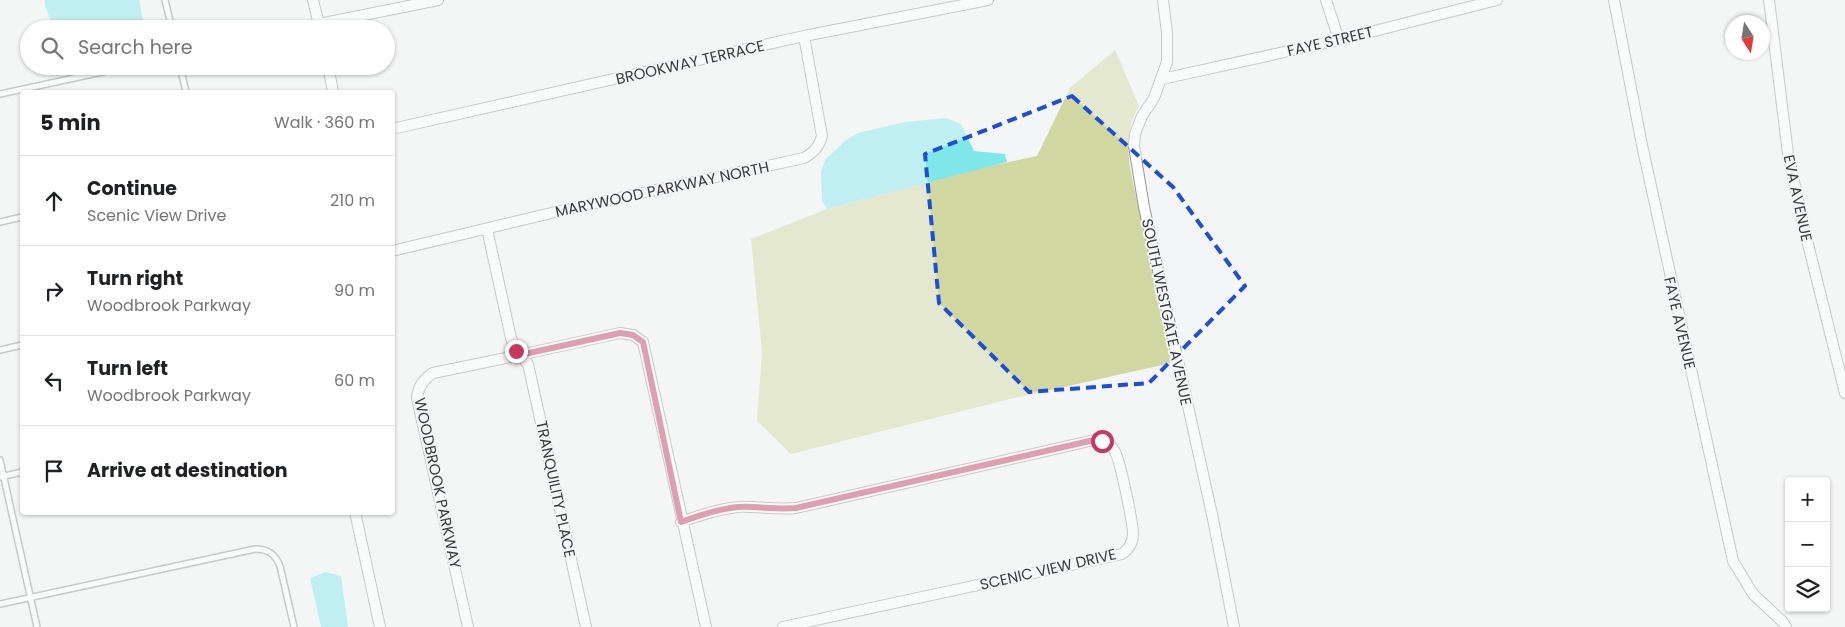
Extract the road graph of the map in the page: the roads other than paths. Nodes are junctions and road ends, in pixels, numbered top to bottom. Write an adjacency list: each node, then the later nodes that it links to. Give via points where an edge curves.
1 (165, 0): 11 (lane)
2 (313, 0): 12 (street)
3 (438, 0): 13 (street)
4 (988, 0): 14 (street, BROOKWAY TERRACE)
5 (1163, 0): 19 (street, SOUTH WESTGATE AVENUE, via 1168,47)
6 (1326, 0): 15 (street)
7 (1497, 0): 10 (street, FAYE STREET)
8 (1614, 0): 47 (street, FAYE AVENUE, via 1665,255 1733,561 1754,594)
9 (1769, 0): 31 (street, EVA AVENUE, via 1788,154)
10 (1473, 3): 15 (street, FAYE STREET)
11 (170, 20)
12 (317, 20)
13 (350, 20)
14 (804, 36): 23 (street, BROOKWAY TERRACE); 26 (street, MARYWOOD PARKWAY NORTH, via 822,136 819,146 804,158)
15 (1339, 40): 19 (street, FAYE STREET)
16 (88, 75): 22 (lane)
17 (182, 75): 20 (lane)
18 (330, 75): 21 (street)
19 (1162, 79): 46 (street, SOUTH WESTGATE AVENUE, via 1142,116 1134,146)
20 (186, 90)
21 (333, 90)
22 (0, 94)
23 (395, 128)
24 (20, 217): 25 (lane)
25 (0, 222)
26 (488, 229): 27 (street, MARYWOOD PARKWAY NORTH); 30 (street, via 511,338)
27 (395, 249)
28 (20, 345): 29 (lane)
29 (0, 350)
30 (520, 355): 36 (street, WOODBROOK PARKWAY, via 620,333 633,335 643,342); 42 (street, WOODBROOK PARKWAY, via 433,373 426,377 418,392); 43 (street, TRANQUILITY PLACE, via 528,364)
31 (1845, 393)
32 (0, 460): 34 (lane)
33 (20, 472): 34 (lane)
34 (2, 476): 37 (lane)
35 (356, 515): 41 (street)
36 (681, 522): 44 (street, WOODBROOK PARKWAY); 45 (street, SCENIC VIEW DRIVE, via 722,509 796,508 1094,440 1110,445 1118,457 1133,533 1128,549 1122,554)
37 (31, 597): 38 (lane); 39 (lane); 40 (lane, via 255,548 265,549 280,566)
38 (0, 604)
39 (37, 627)
40 (294, 627)
41 (380, 627)
42 (468, 627)
43 (586, 627)
44 (706, 627)
45 (783, 627)
46 (1234, 627)
47 (1786, 627)

